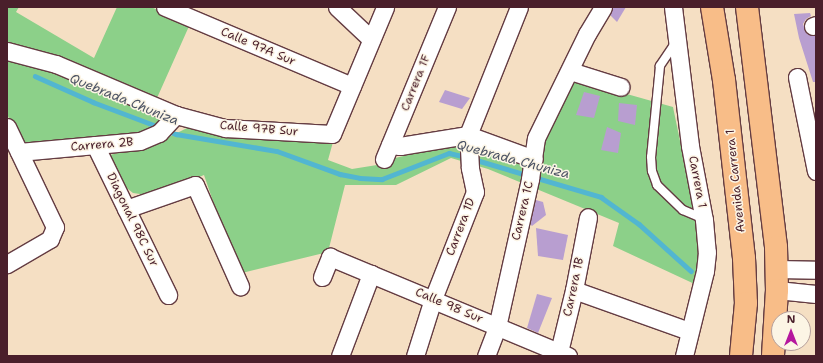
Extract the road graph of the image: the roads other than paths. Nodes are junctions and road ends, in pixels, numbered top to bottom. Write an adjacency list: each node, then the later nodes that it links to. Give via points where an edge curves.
1 (165, 7): 15 (street, Calle 97A Sur)
2 (337, 7): 10 (street)
3 (385, 7): 10 (street)
4 (447, 7): 20 (street, Carrera 1F, via 387,152 400,146)
5 (519, 7): 20 (street, Carrera 1D)
6 (603, 7): 13 (street, Carrera 1C)
7 (673, 7): 11 (street, Carrera 1)
8 (712, 7): 46 (highway, Avenida Carrera 1, via 724,80 744,258 746,303)
9 (747, 7): 29 (highway, via 772,200)
10 (372, 39): 15 (street)
11 (678, 41): 27 (street, Carrera 1, via 690,146); 27 (lane, via 660,66 651,157 652,171 657,185 683,210)
12 (7, 51): 18 (street, Calle 97B Sur, via 56,64)
13 (570, 71): 16 (street); 23 (street, Carrera 1C, via 536,138)
14 (797, 77): 17 (street)
15 (352, 86): 18 (street, Calle 97B Sur, via 332,134)
16 (621, 87)
17 (810, 115): 24 (street)
18 (168, 124): 21 (street, Carrera 2B, via 140,141)
19 (7, 127): 22 (street)
20 (469, 142): 23 (street); 38 (street, Carrera 1D, via 470,168 475,192)
21 (95, 145): 22 (street, Carrera 2B); 25 (street, Diagonal 98C Sur)
22 (18, 152): 28 (street, via 55,227 50,239)
23 (532, 169): 39 (street, Carrera 1C)
24 (816, 172)
25 (126, 209): 33 (street, via 195,185); 37 (street, Diagonal 98C Sur)
26 (588, 217): 34 (street, Carrera 1B)
27 (704, 220): 40 (street, Carrera 1, via 707,252 705,272)
28 (7, 264)
29 (777, 269): 30 (street); 35 (highway)
30 (816, 270)
31 (372, 274): 32 (street, Calle 98 Sur, via 330,257); 38 (street, Calle 98 Sur); 42 (street)
32 (322, 277)
33 (240, 286)
34 (574, 290): 40 (street); 41 (street, Carrera 1B)
35 (777, 290): 36 (street); 47 (highway)
36 (816, 294)
37 (168, 295)
38 (433, 300): 39 (street, Calle 98 Sur); 43 (street, Carrera 1D)
39 (497, 326): 41 (street, Calle 98 Sur); 44 (street, Carrera 1C)
40 (689, 330): 45 (street, Carrera 1)
41 (562, 355)
42 (340, 356)
43 (415, 356)
44 (486, 356)
45 (684, 356)
46 (741, 356)
47 (777, 356)

